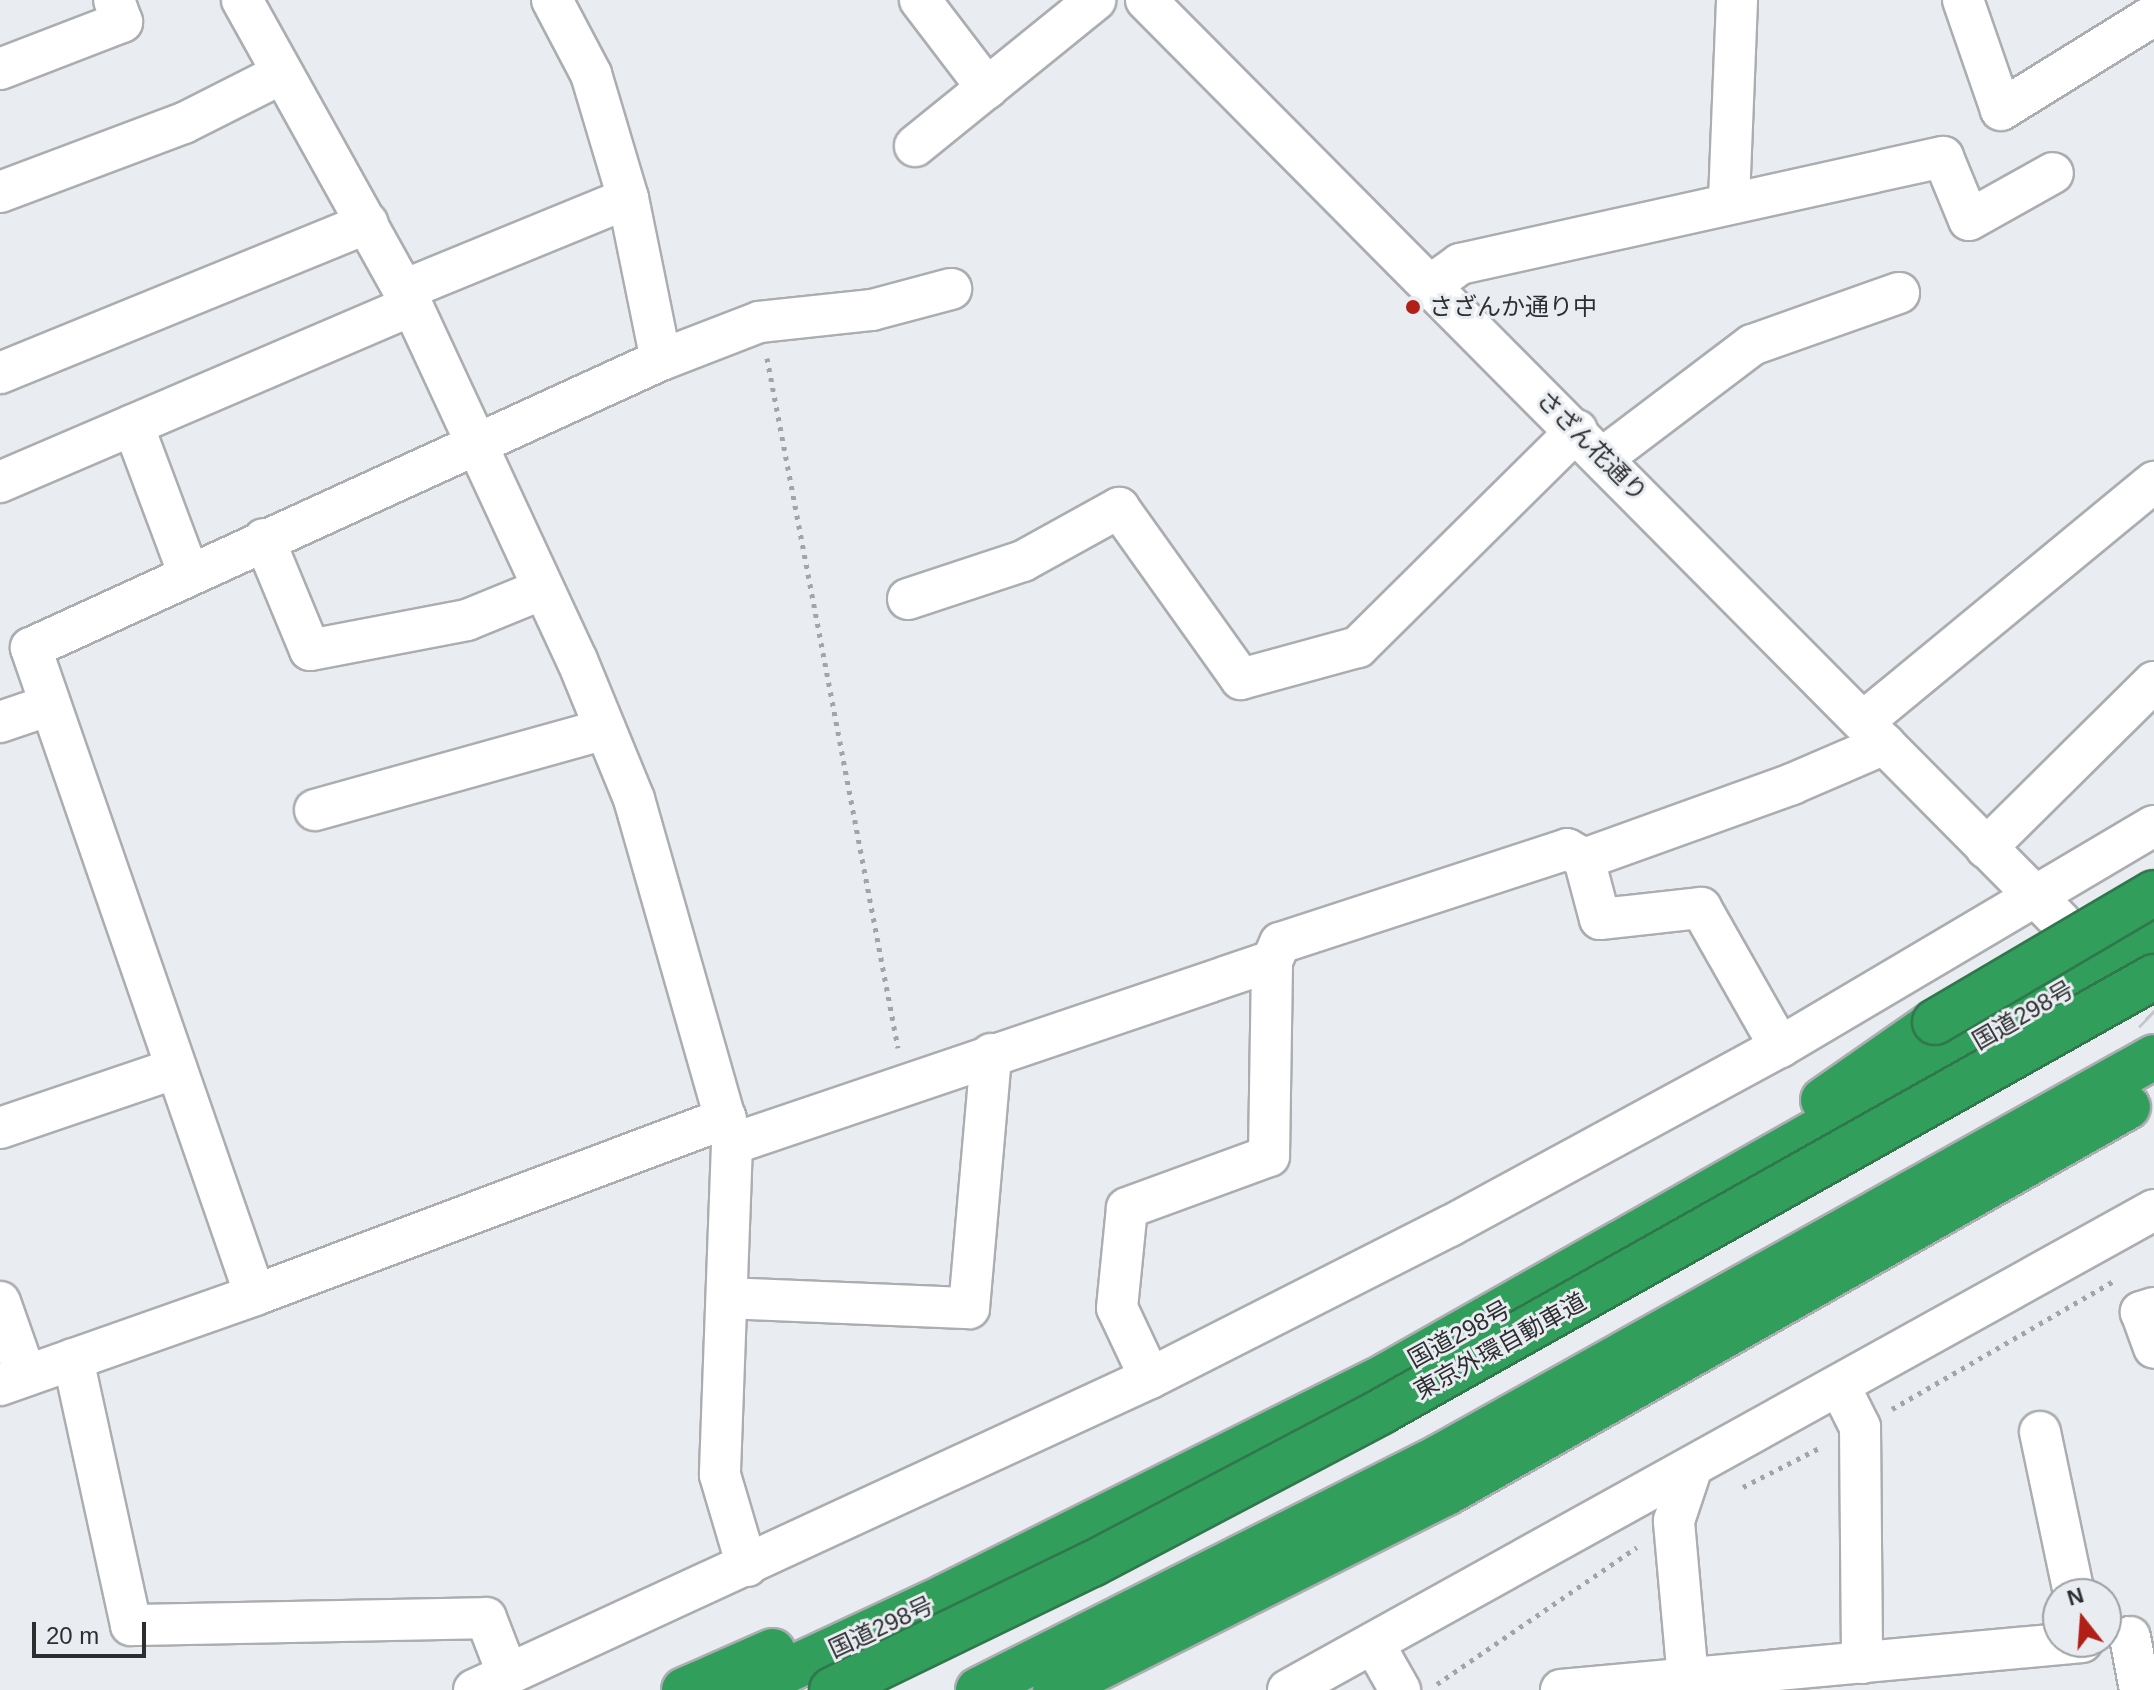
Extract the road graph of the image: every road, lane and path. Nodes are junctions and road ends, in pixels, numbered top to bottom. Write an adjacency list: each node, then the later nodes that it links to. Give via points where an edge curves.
1 (114, 0): 10 (street, via 122,22)
2 (242, 0): 11 (street)
3 (552, 0): 16 (street, via 591,74)
4 (920, 0): 12 (street)
5 (1095, 0): 12 (street)
6 (1146, 0): 19 (street, さざん花通り)
7 (1737, 0): 17 (street)
8 (1963, 0): 9 (street, via 2001,110)
9 (2154, 15)
10 (0, 69)
11 (281, 74): 15 (street, via 184,123); 18 (street)
12 (987, 88): 13 (street)
13 (915, 146)
14 (2053, 173): 17 (street, via 1969,220 1943,157)
15 (0, 192)
16 (628, 198): 22 (street); 24 (street)
17 (1729, 200): 19 (street, via 1460,264)
18 (368, 223): 22 (street); 25 (street)
19 (1431, 285): 28 (street, さざん花通り)
20 (951, 289): 23 (street, via 872,310)
21 (1899, 293): 28 (street, via 1752,345)
22 (408, 297): 26 (street); 27 (street)
23 (759, 322): 24 (street); 53 (path)
24 (661, 360): 27 (street)
25 (1, 371)
26 (133, 425): 29 (street); 32 (street)
27 (474, 441): 31 (street); 33 (street)
28 (1591, 444): 34 (street, via 1358,647 1241,679 1119,508 1023,561); 39 (street, さざん花通り)
29 (0, 482)
30 (2154, 482): 39 (street)
31 (264, 539): 32 (street); 33 (street, via 310,650 467,620)
32 (189, 575): 36 (street, via 31,648)
33 (543, 589): 38 (street)
34 (908, 599)
35 (2154, 682): 42 (street)
36 (50, 705): 37 (street); 52 (street)
37 (0, 722)
38 (605, 729): 40 (street); 57 (street, via 634,799)
39 (1875, 733): 42 (street, さざん花通り); 43 (street, via 1792,784)
40 (315, 810)
41 (2154, 826): 45 (street)
42 (1986, 848): 45 (street, さざん花通り)
43 (1584, 859): 47 (street, via 1567,849 1551,854 1280,943); 49 (street, via 1600,919 1701,908)
44 (2154, 893): 60 (highway, bridge, via 1935,1022)
45 (2048, 909): 49 (street)
46 (2154, 940): 60 (highway, 国道298号)
47 (1272, 961): 50 (street); 69 (street, via 1269,1156 1127,1208 1117,1308)
48 (2154, 977): 88 (highway, 東京外環自動車道, bridge, via 1367,1420 1092,1564)
49 (1780, 1047): 69 (street, via 1450,1226)
50 (991, 1054): 53 (street); 63 (street, via 969,1308)
51 (2154, 1057): 89 (highway, via 1439,1457)
52 (176, 1068): 56 (street); 62 (street)
53 (905, 1084): 57 (street)
54 (2154, 1092): 58 (highway)
55 (2154, 1102): 58 (highway)
56 (0, 1128)
57 (729, 1131): 62 (street); 63 (street)
58 (2052, 1151): 75 (highway)
59 (2154, 1210): 71 (street)
60 (1599, 1257): 68 (highway, 国道298号)
61 (2127, 1274): 72 (path)
62 (255, 1295): 67 (street)
63 (727, 1298): 77 (street, via 720,1475)
64 (0, 1302): 70 (street)
65 (2154, 1308): 66 (street, via 2141,1312)
66 (2154, 1348)
67 (73, 1359): 70 (street); 85 (street, via 131,1625 486,1618)
68 (1387, 1375): 86 (highway, via 1100,1496); 87 (highway, 国道298号, via 944,1597)
69 (1150, 1378): 77 (street)
70 (13, 1381)
71 (1840, 1387): 72 (street); 74 (street)
72 (1860, 1427): 76 (path); 82 (street)
73 (2040, 1432): 78 (street)
74 (1692, 1467): 76 (street); 80 (street)
75 (1445, 1494): 90 (highway); 91 (highway, via 1218,1631)
76 (1674, 1521): 84 (street); 94 (path)
77 (747, 1566): 85 (street)
78 (2071, 1578)
79 (2130, 1637): 96 (street)
80 (1375, 1646): 92 (street); 93 (street)
81 (2042, 1650): 83 (street)
82 (1862, 1663): 83 (street); 84 (street)
83 (1924, 1674)
84 (1688, 1679): 95 (street)
85 (491, 1683)
86 (684, 1690)
87 (745, 1690)
88 (832, 1690)
89 (978, 1690)
90 (1055, 1690)
91 (1103, 1690)
92 (1288, 1690)
93 (1400, 1690)
94 (1428, 1690)
95 (1561, 1690)
96 (2140, 1690)

